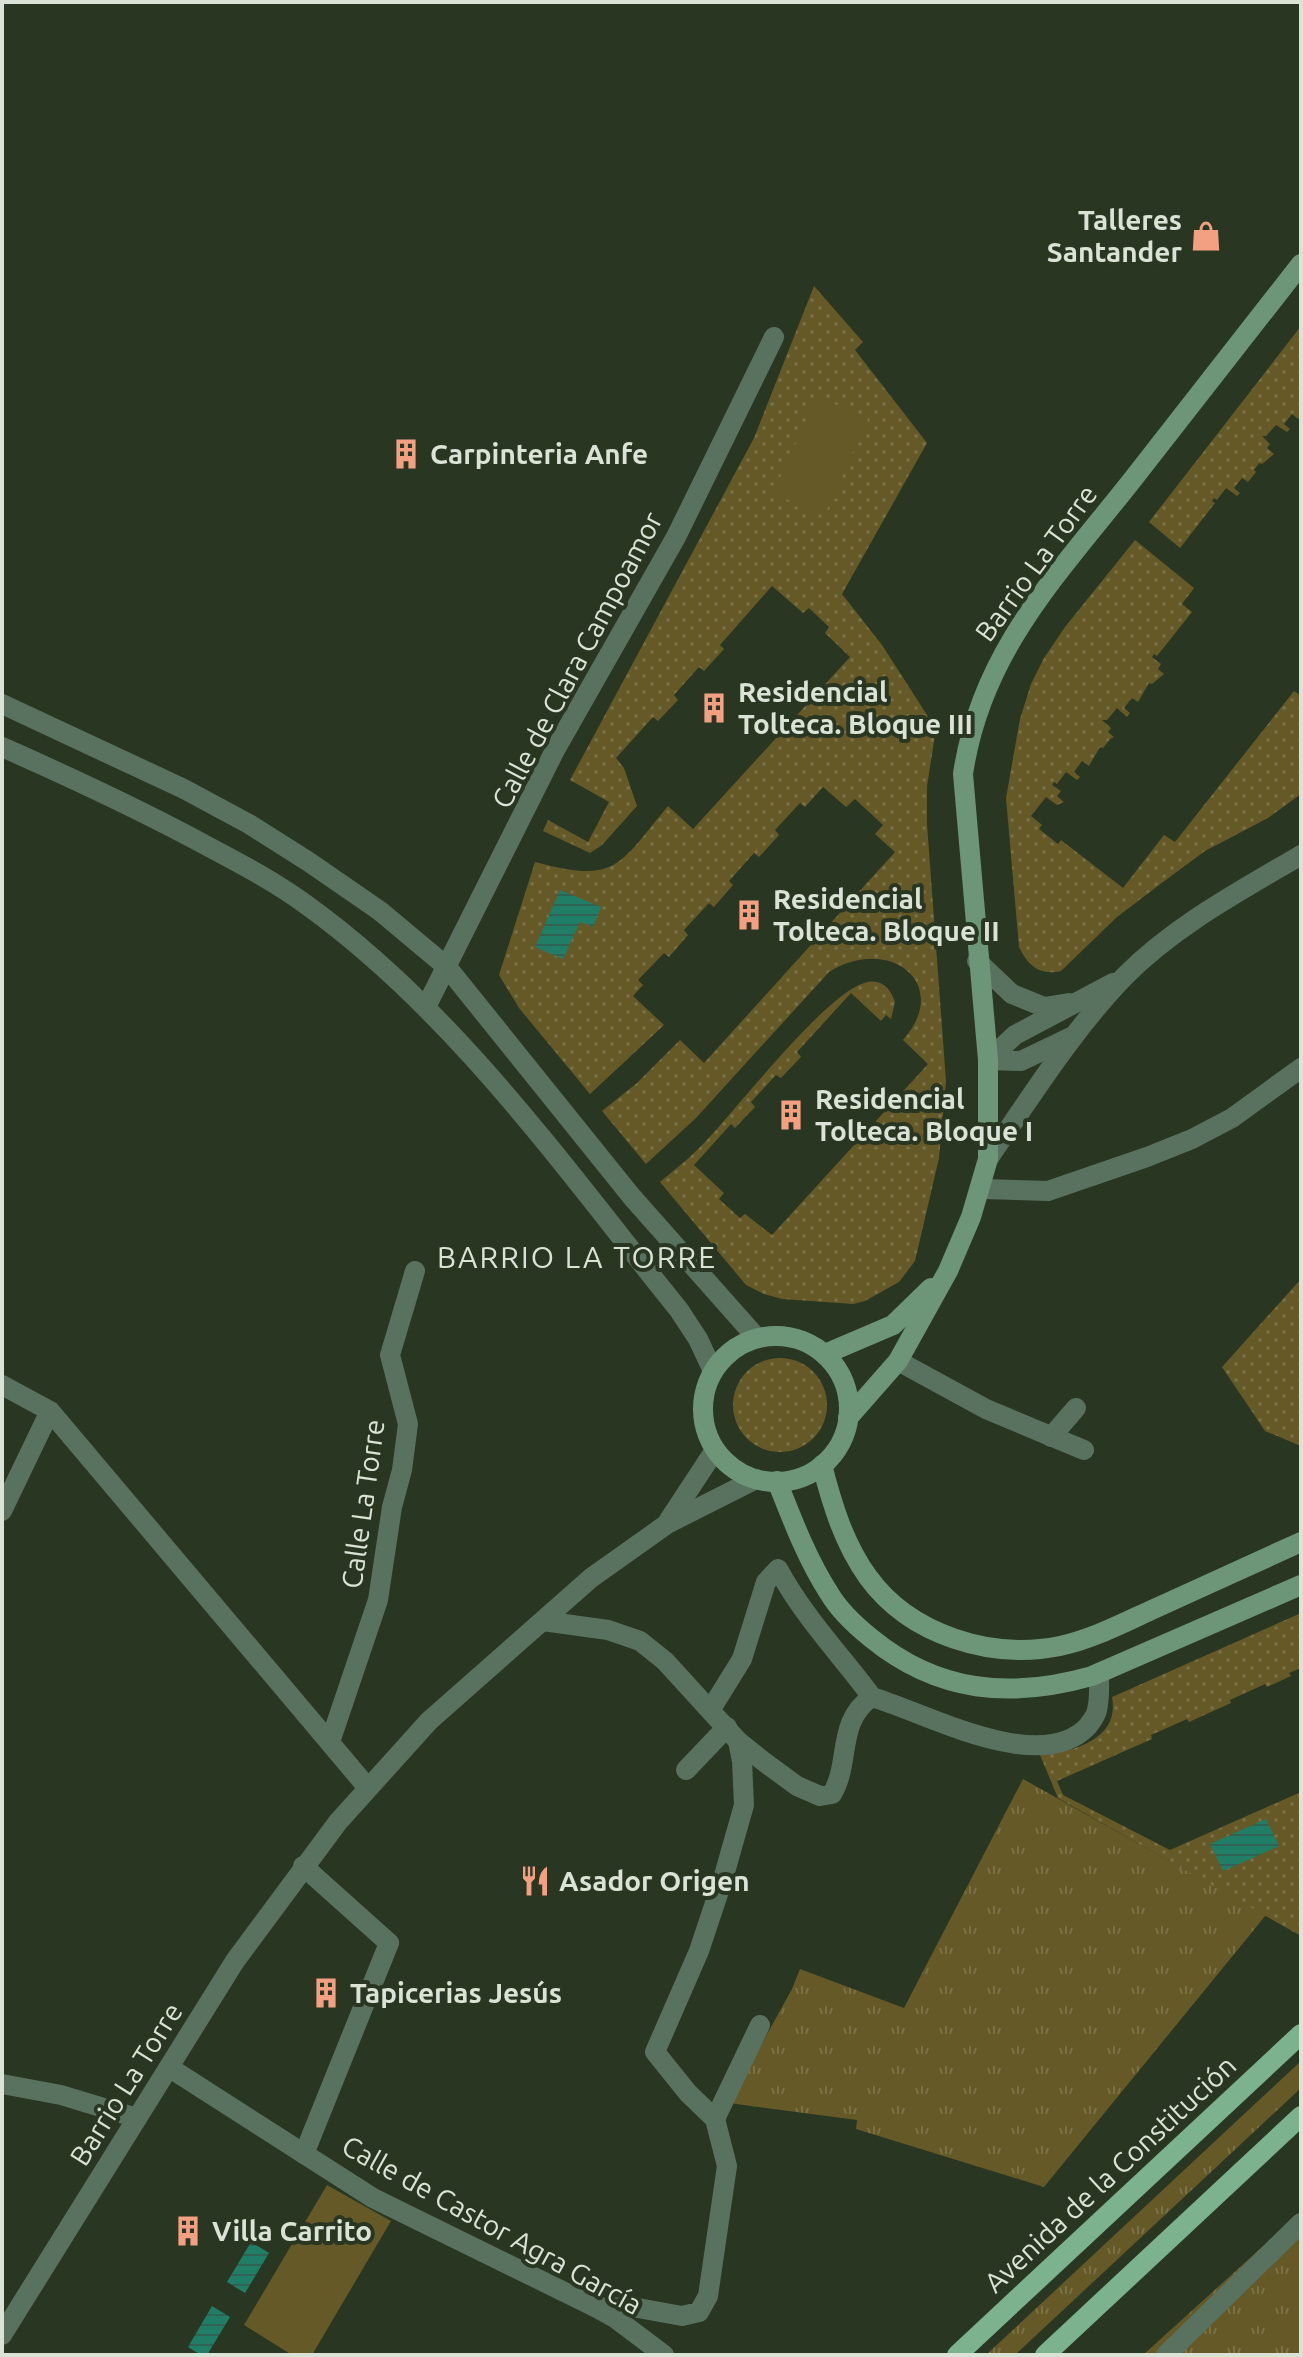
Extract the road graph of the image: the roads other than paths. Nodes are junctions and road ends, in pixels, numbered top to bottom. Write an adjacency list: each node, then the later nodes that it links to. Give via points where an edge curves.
1 (1301, 264): 6 (main road, Barrio La Torre, via 1035,601 997,663 973,724 963,774)
2 (774, 337): 7 (street, Calle de Clara Campoamor, via 676,537 555,750)
3 (2, 704): 7 (street, via 249,824 380,911)
4 (2, 747): 10 (street, via 246,867 307,905)
5 (1301, 855): 8 (street, via 1202,915)
6 (977, 961): 9 (street, via 1012,994 1044,1007); 12 (main road, Barrio La Torre)
7 (447, 967): 10 (street, Calle de Clara Campoamor); 18 (street, via 632,1197)
8 (1125, 976): 9 (street); 11 (street)
9 (1081, 1001): 12 (street, via 1015,1035)
10 (426, 1007): 21 (street, via 477,1060 679,1310)
11 (1075, 1036): 12 (street, via 1021,1061); 14 (street)
12 (988, 1060): 14 (main road, Barrio La Torre)
13 (1301, 1068): 15 (street, via 1232,1118 1147,1157 1048,1191)
14 (988, 1159): 15 (main road, Barrio La Torre)
15 (981, 1189): 17 (main road, Barrio La Torre)
16 (415, 1271): 41 (street, Calle La Torre, via 390,1355 408,1424 402,1470 378,1600)
17 (948, 1271): 19 (main road, Barrio La Torre, via 893,1325); 20 (main road, Barrio La Torre)
18 (757, 1338): 19 (main road, via 793,1338); 21 (main road, via 732,1351)
19 (825, 1354): 25 (main road, via 844,1383)
20 (898, 1361): 25 (main road, Barrio La Torre); 26 (street)
21 (713, 1371): 27 (main road, via 703,1411)
22 (2, 1385): 24 (street)
23 (1076, 1408): 26 (street)
24 (50, 1411): 32 (street); 41 (street)
25 (848, 1418): 29 (main road, Barrio La Torre, via 840,1444)
26 (1051, 1437): 28 (street)
27 (715, 1450): 30 (main road); 33 (street, Barrio La Torre)
28 (1084, 1450)
29 (822, 1465): 31 (main road, via 801,1477); 34 (main road, via 847,1540 881,1593 953,1640 983,1648 1059,1646 1095,1635)
30 (756, 1479): 31 (main road); 33 (street, Barrio La Torre)
31 (777, 1481): 37 (main road, via 830,1595 860,1629 906,1663 929,1675 995,1690 1060,1685)
32 (2, 1511)
33 (667, 1524): 36 (street, Barrio La Torre, via 591,1578)
34 (1301, 1542)
35 (1301, 1585): 37 (main road)
36 (543, 1621): 39 (street, via 608,1630 640,1641); 43 (street, Barrio La Torre, via 429,1721)
37 (1099, 1673): 38 (street, via 1092,1721 1079,1735 1060,1743 1013,1744 984,1738)
38 (872, 1697): 39 (street, via 792,1595 778,1569 766,1582 742,1659); 40 (street, via 861,1704 846,1736 832,1794 820,1796 797,1786)
39 (711, 1709): 40 (street)
40 (733, 1734): 42 (street); 51 (street, via 742,1761 744,1805 699,1951 655,2052)
41 (330, 1742): 43 (street)
42 (686, 1770)
43 (368, 1788): 44 (street, Barrio La Torre)
44 (303, 1866): 47 (street, Barrio La Torre, via 235,1961); 52 (street, via 389,1943)
45 (760, 2025): 51 (street)
46 (1301, 2034): 57 (main road, Avenida de la Constitución)
47 (170, 2068): 50 (street, Barrio La Torre); 52 (street, Calle de Castor Agra García)
48 (2, 2084): 50 (street)
49 (1301, 2116): 58 (main road)
50 (137, 2118): 55 (street, Barrio La Torre)
51 (715, 2119): 54 (street, via 727,2166 708,2296 699,2312 682,2316)
52 (304, 2154): 54 (street, Calle de Castor Agra García, via 373,2198)
53 (1301, 2223): 59 (street)
54 (595, 2307): 56 (street, Calle de Castor Agra García)
55 (2, 2335)
56 (664, 2355)
57 (957, 2355)
58 (1045, 2355)
59 (1166, 2355)

